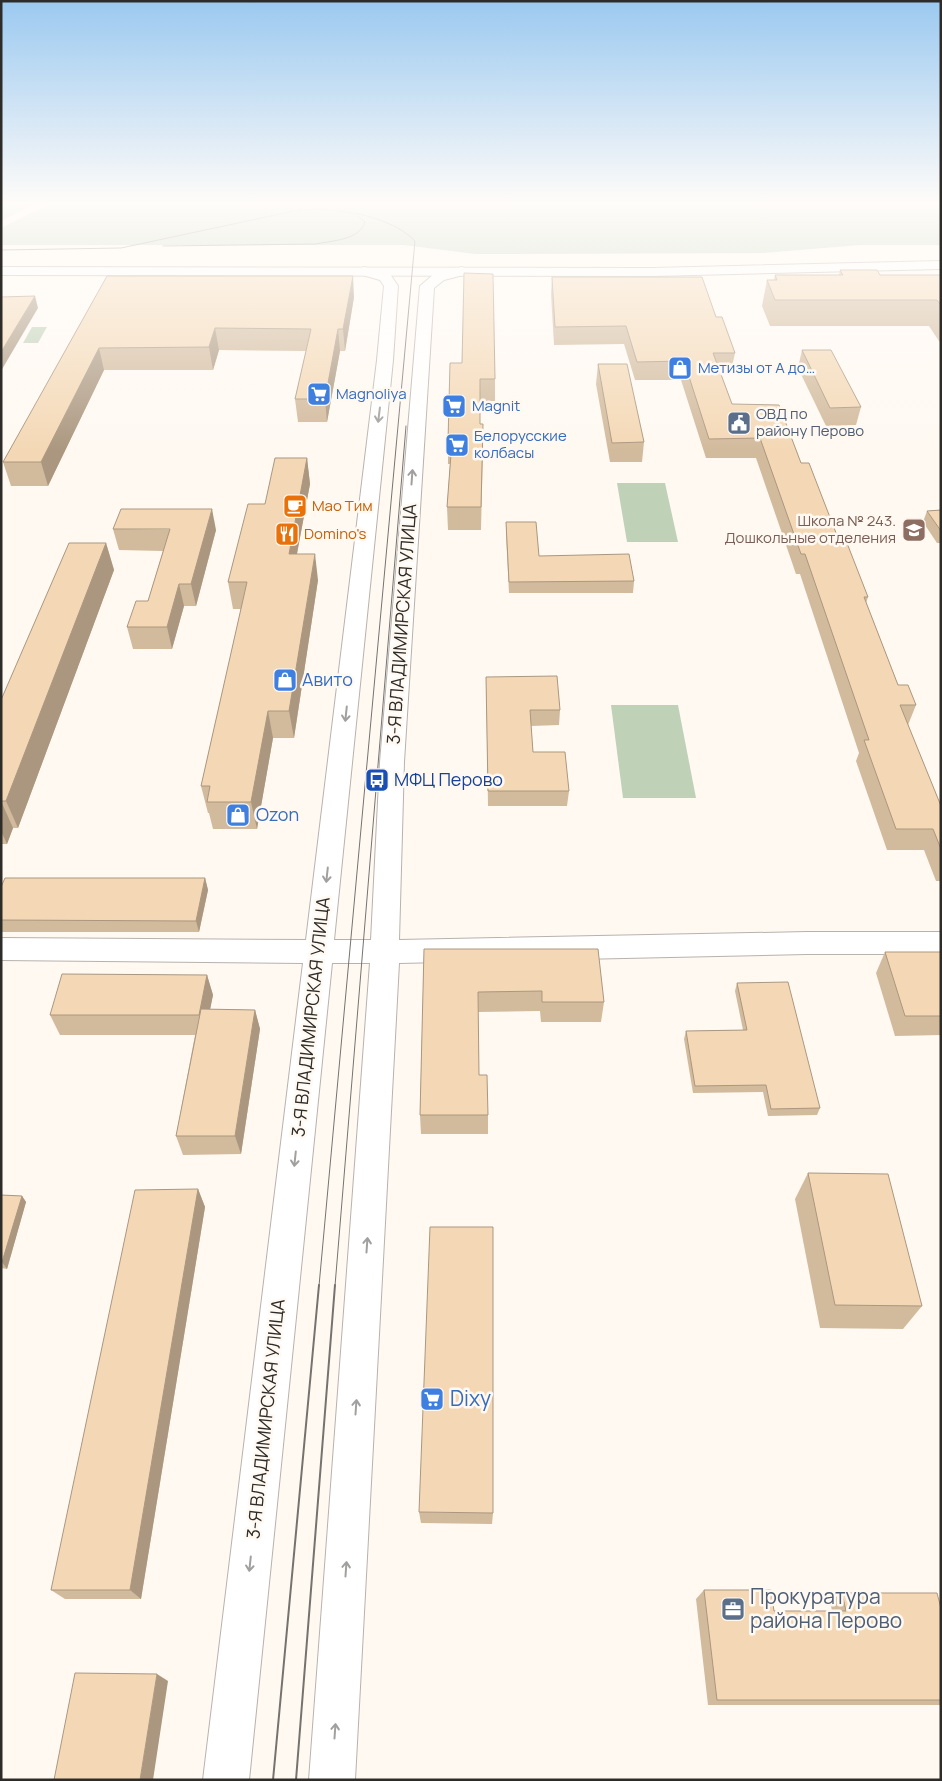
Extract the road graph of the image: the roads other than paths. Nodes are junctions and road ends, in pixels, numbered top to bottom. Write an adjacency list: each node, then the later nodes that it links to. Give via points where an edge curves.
1 (391, 286): 3 (street, 3-Я ВЛАДИМИРСКАЯ УЛИЦА)
2 (428, 286): 3 (street, 3-Я ВЛАДИМИРСКАЯ УЛИЦА)
3 (403, 358): 6 (street, 3-Я ВЛАДИМИРСКАЯ УЛИЦА, one-way to 6); 7 (street, 3-Я ВЛАДИМИРСКАЯ УЛИЦА, one-way to 3)
4 (941, 943): 7 (street, via 782,943)
5 (1, 949): 6 (street)
6 (319, 950): 7 (street); 8 (street, 3-Я ВЛАДИМИРСКАЯ УЛИЦА, one-way to 8)
7 (385, 952): 9 (street, 3-Я ВЛАДИМИРСКАЯ УЛИЦА, one-way to 7)
8 (226, 1780)
9 (332, 1780)

